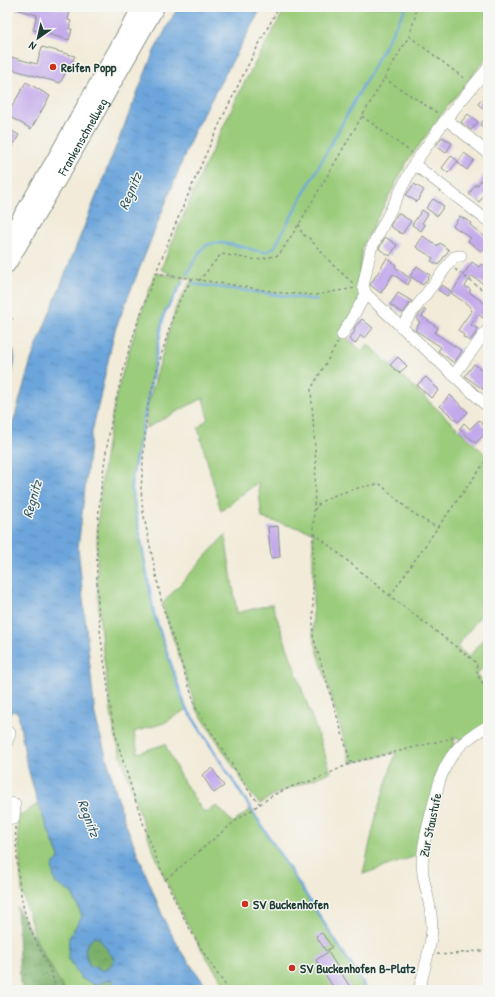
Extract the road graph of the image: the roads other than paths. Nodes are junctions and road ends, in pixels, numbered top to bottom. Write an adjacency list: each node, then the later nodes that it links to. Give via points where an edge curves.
1 (141, 7): 8 (highway, Frankenschnellweg)
2 (156, 7): 10 (highway, Frankenschnellweg)
3 (488, 68): 4 (street)
4 (446, 118): 5 (street); 6 (street)
5 (488, 153)
6 (416, 161): 7 (street); 11 (street, via 371,249 363,286)
7 (488, 221)
8 (7, 241)
9 (461, 256): 12 (street, via 454,257)
10 (7, 265)
11 (366, 294): 12 (street); 14 (street)
12 (401, 327): 15 (street)
13 (488, 329): 15 (street)
14 (342, 335)
15 (454, 374): 16 (street)
16 (488, 407)
17 (488, 726): 20 (street, Zur Staustufe, via 465,740 441,775 422,854 423,874 431,905 432,928)
18 (7, 803): 19 (street, via 15,804)
19 (14, 819)
20 (419, 990)

